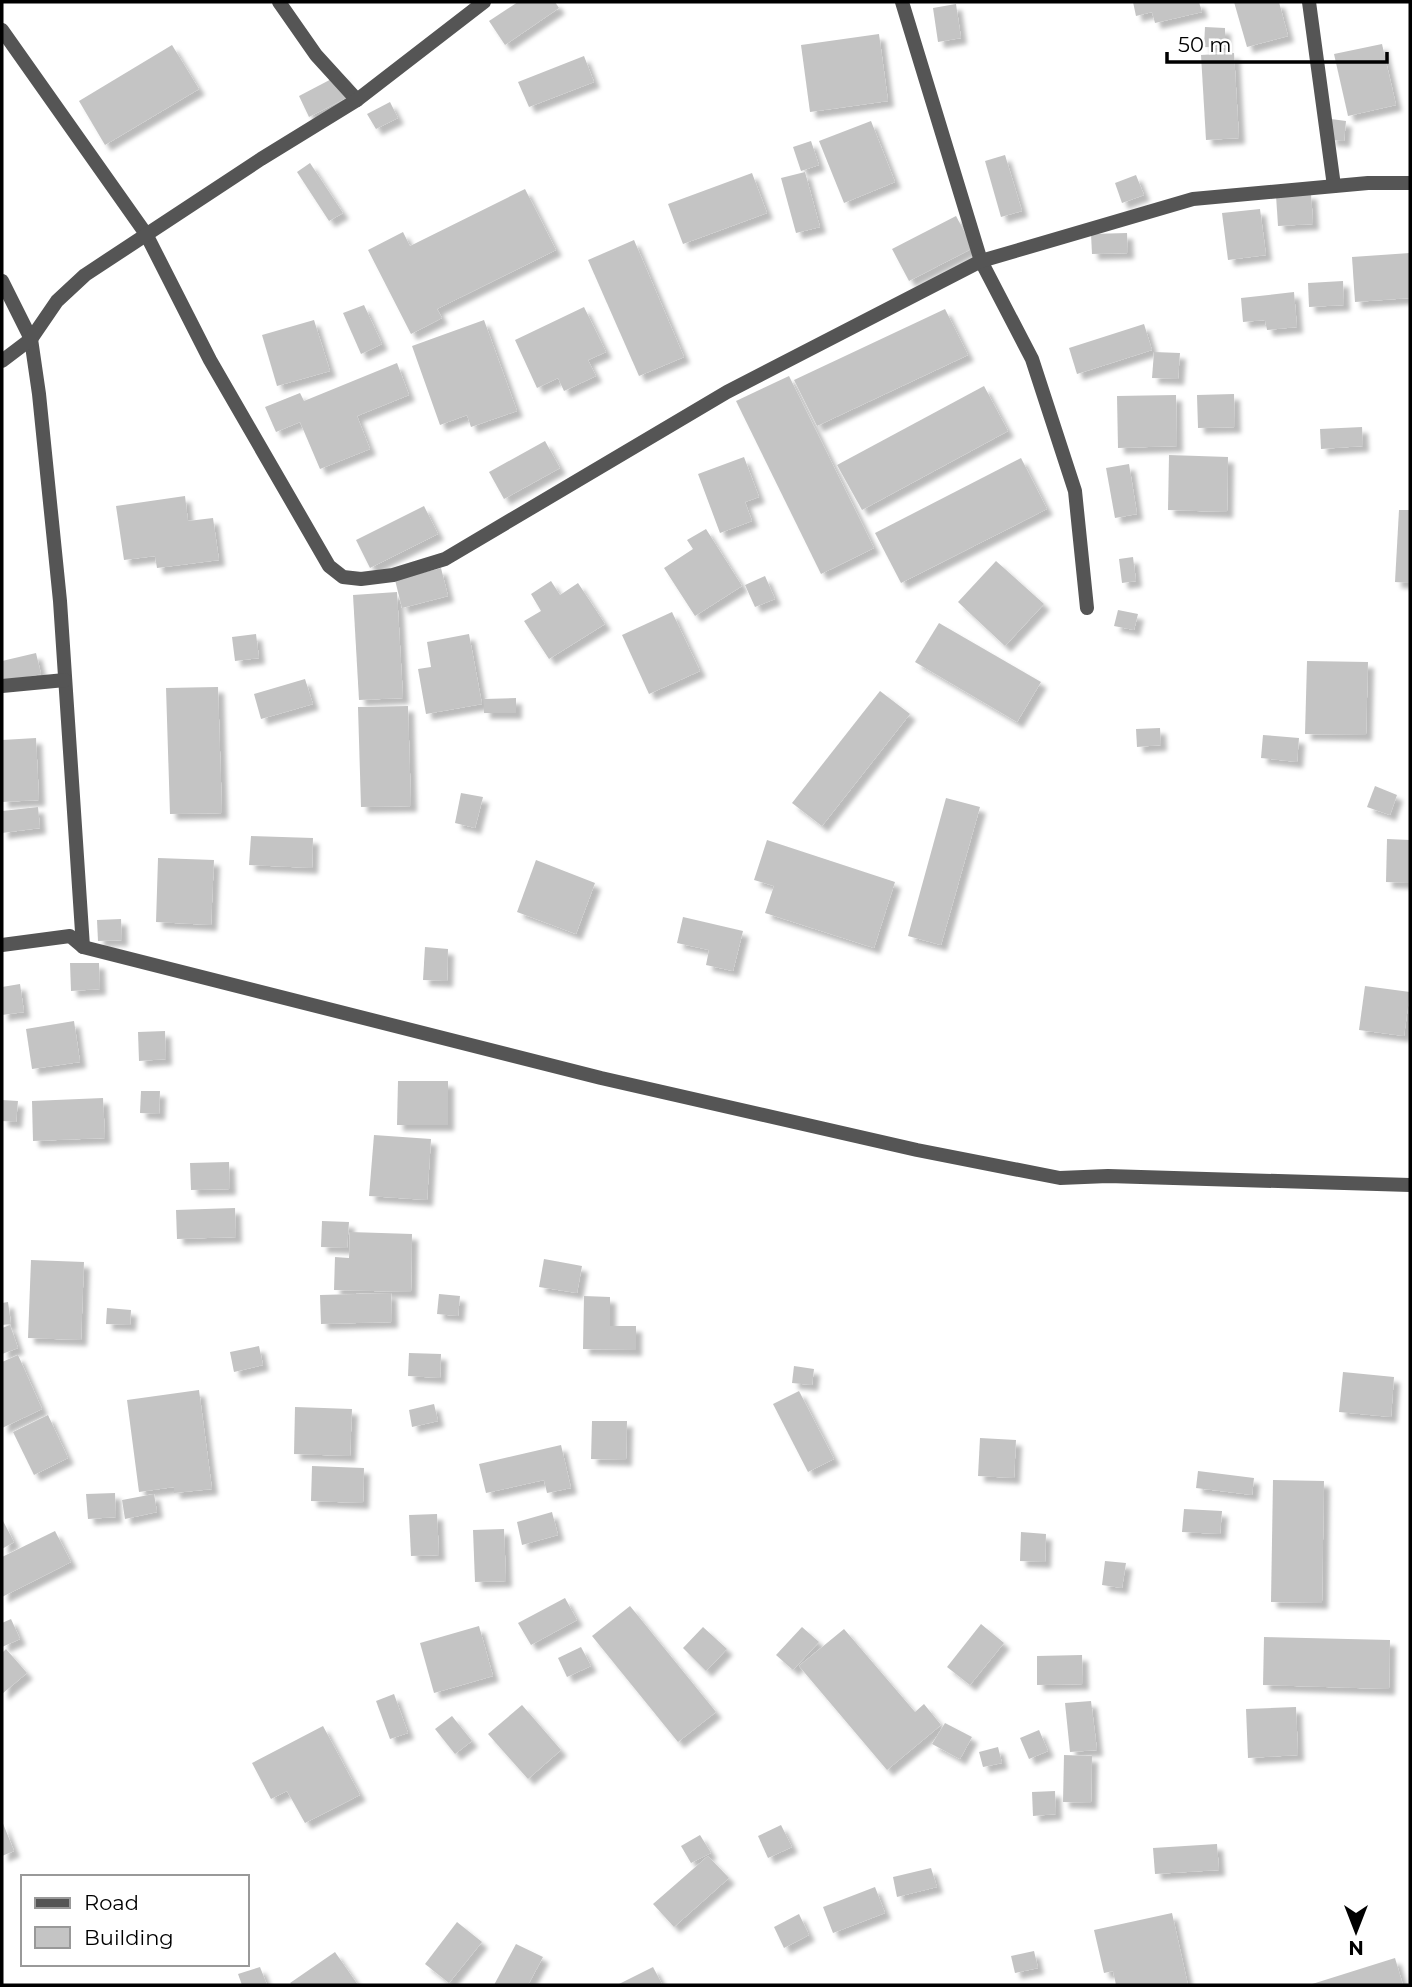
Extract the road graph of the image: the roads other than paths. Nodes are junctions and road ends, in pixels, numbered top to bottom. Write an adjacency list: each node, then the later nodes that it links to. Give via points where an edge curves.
1 (279, 2): 6 (street, via 316,55)
2 (484, 2): 6 (street)
3 (902, 2): 10 (street)
4 (1309, 2): 8 (street)
5 (2, 30): 9 (street)
6 (357, 100): 9 (street)
7 (1410, 183): 8 (street)
8 (1334, 186): 10 (street, via 1193,199)
9 (146, 234): 10 (street, via 210,360 329,566 343,577 361,579 393,575 445,559 727,392); 12 (street, via 57,301)
10 (981, 261): 14 (street, via 1032,359 1076,491)
11 (2, 281): 12 (street)
12 (31, 339): 13 (street); 15 (street)
13 (2, 361)
14 (1087, 608)
15 (65, 680): 16 (street); 18 (street)
16 (2, 686)
17 (2, 945): 18 (street, via 70,936)
18 (83, 947): 19 (street, via 601,1078 1060,1178)
19 (1410, 1185)

